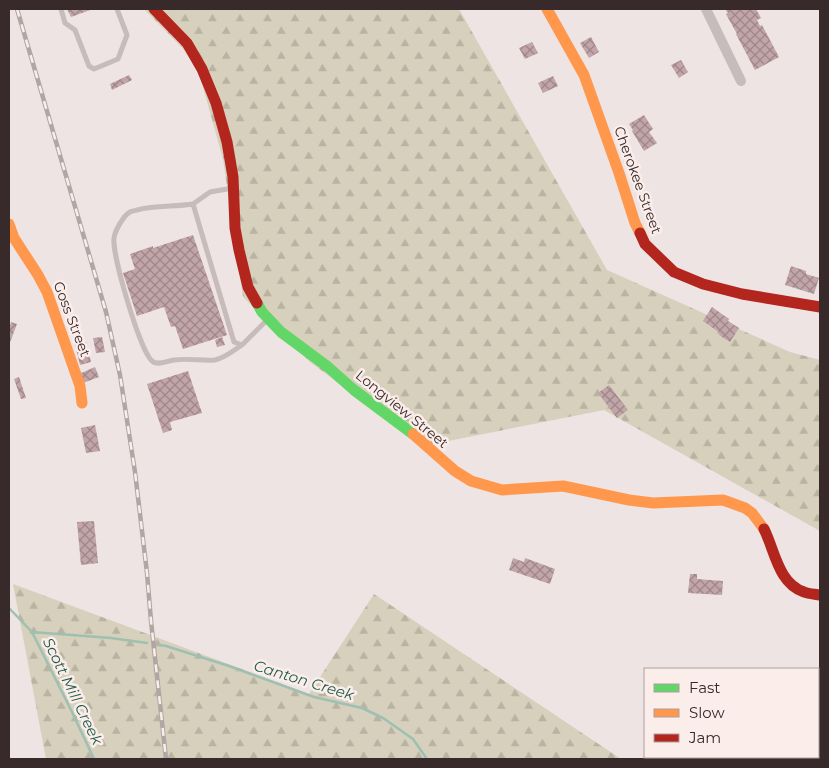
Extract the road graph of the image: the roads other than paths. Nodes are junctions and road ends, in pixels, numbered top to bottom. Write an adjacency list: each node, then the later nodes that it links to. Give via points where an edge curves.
1 (60, 9): 2 (lane, via 65,24 75,30 89,66 94,69 118,59 127,35)
2 (117, 9)
3 (154, 9): 7 (street, Longview Street, via 187,43 202,70 227,142)
4 (547, 9): 10 (street, Cherokee Street, via 584,76 645,244 674,272 703,284)
5 (706, 9): 6 (street)
6 (741, 80)
7 (234, 188): 8 (lane, via 210,192); 11 (street, Longview Street, via 235,228 242,266 248,287)
8 (194, 204): 12 (lane, via 234,342); 12 (lane, via 149,207 129,212 117,228 114,251 130,310 152,362 216,360)
9 (9, 224): 13 (street, Goss Street, via 47,292 80,386)
10 (820, 307)
11 (268, 319): 12 (lane); 14 (street, Longview Street, via 471,481 502,490 563,486 654,503 723,500 752,513 770,541 787,581 806,593)
12 (242, 345)
13 (82, 403)
14 (820, 595)

